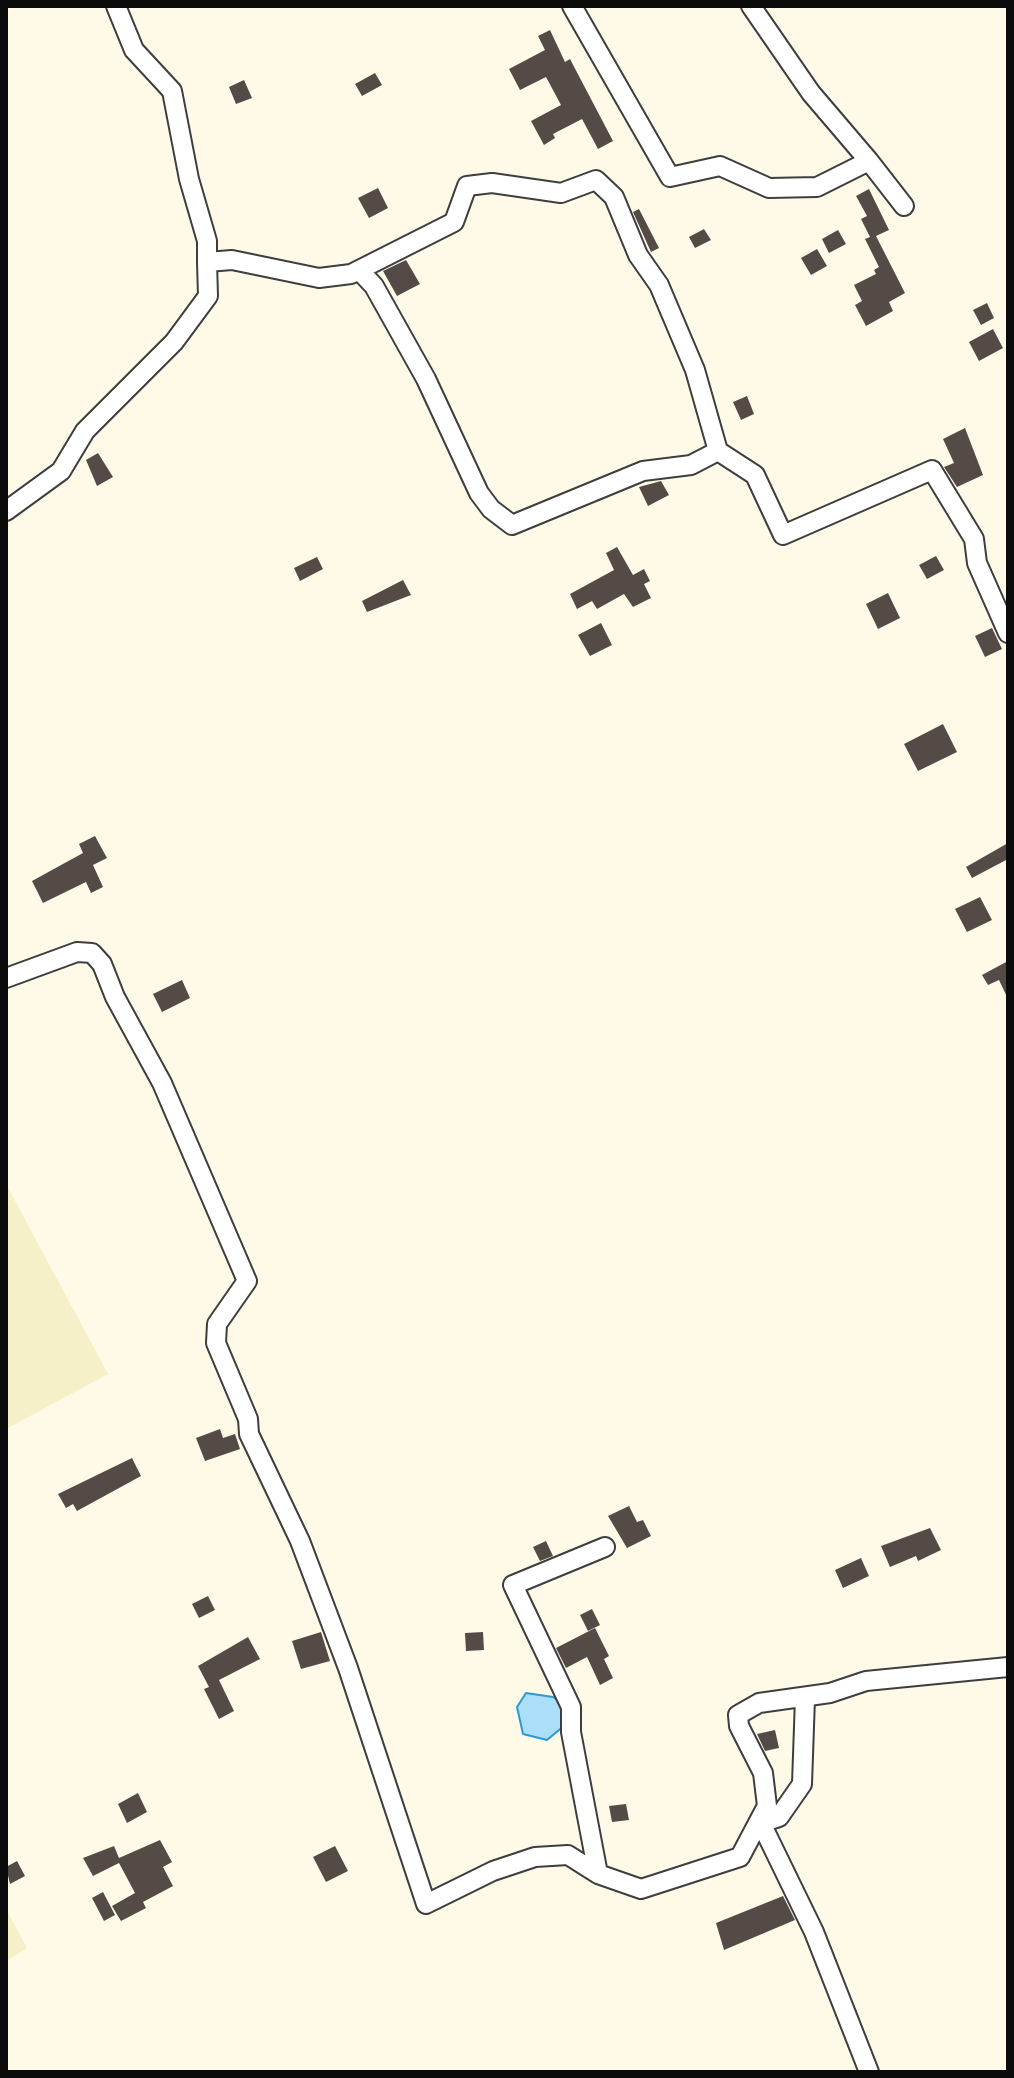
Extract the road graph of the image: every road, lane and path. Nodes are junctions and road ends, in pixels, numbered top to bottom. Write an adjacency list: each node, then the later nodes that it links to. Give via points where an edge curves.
1 (116, 6): 6 (street, via 134,50 172,91 207,241)
2 (572, 6): 4 (street, via 670,177 720,166 769,188 817,187)
3 (751, 6): 4 (street, via 811,93)
4 (869, 161): 5 (street)
5 (904, 206)
6 (207, 262): 7 (street, via 232,260 319,278); 9 (street, via 208,296 174,342 85,431 61,471)
7 (359, 270): 8 (street, via 374,286 426,379 479,493 512,525 643,471 691,465); 8 (street, via 454,222 467,186 492,183 561,193 596,180 614,197 638,255 659,285 695,370)
8 (718, 451): 10 (street, via 755,475 783,535 932,470 974,539 977,563)
9 (6, 511)
10 (1008, 633)
11 (6, 978): 16 (street, via 77,952 92,953 162,1083 247,1281 217,1324 216,1343 348,1668 426,1904 535,1857 568,1855)
12 (605, 1547): 16 (street, via 513,1585 571,1707)
13 (1008, 1667): 14 (street, via 866,1681)
14 (805, 1698): 15 (street, via 802,1784 779,1817); 15 (street, via 759,1703 738,1715 763,1773 767,1806)
15 (761, 1823): 16 (street, via 740,1857 697,1872 641,1889); 17 (street, via 814,1932)
16 (598, 1874)
17 (869, 2072)

